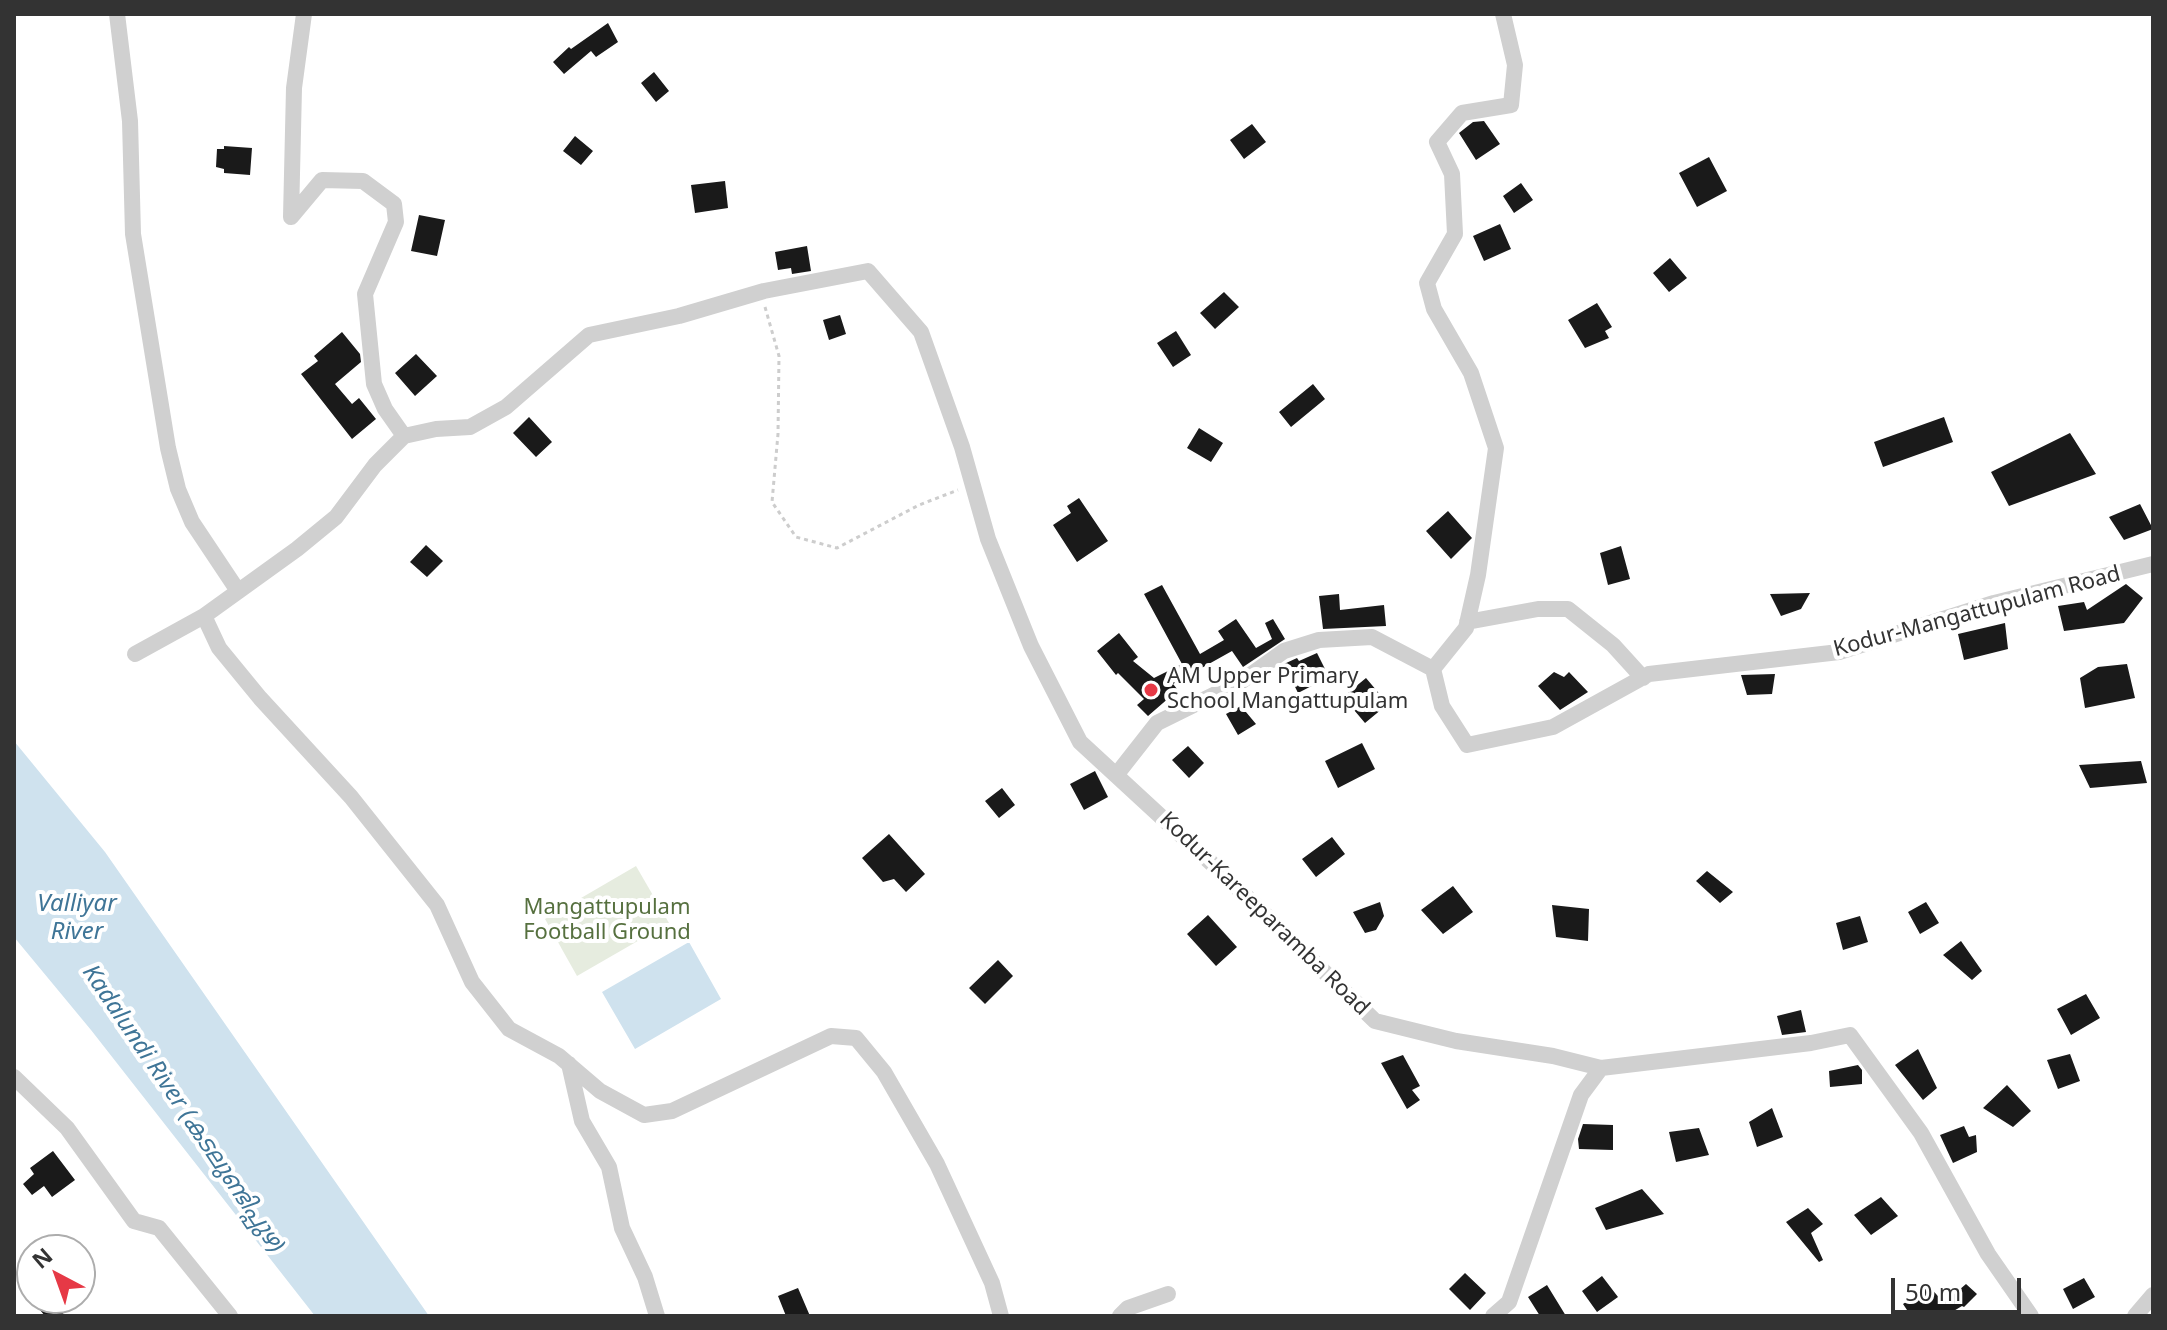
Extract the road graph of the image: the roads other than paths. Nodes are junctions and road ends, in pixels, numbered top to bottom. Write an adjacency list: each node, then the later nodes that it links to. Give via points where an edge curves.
1 (117, 14): 6 (street, via 130,121 133,234 168,448 192,522)
2 (304, 14): 4 (street, via 294,88 291,217 322,180 363,181 394,204 396,222 365,294 374,384)
3 (1503, 14): 8 (street, via 1515,65 1511,105 1462,113 1437,142 1452,174 1455,234 1427,283 1434,309 1471,373 1496,448)
4 (404, 436): 6 (street, via 336,517); 12 (street, Kodur-Kareeparamba Road, via 470,427 506,407 589,335 761,291 868,271 921,332 988,539 1031,646 1080,742)
5 (2153, 564): 11 (street, Kodur-Mangattupulam Road, via 1994,603 1839,652)
6 (238, 591): 7 (street)
7 (204, 616): 9 (street); 13 (street, via 219,648 351,797 437,905 472,982 509,1029)
8 (1467, 622): 10 (street); 11 (street, via 1568,609)
9 (135, 654)
10 (1433, 669): 11 (street, Kodur-Mangattupulam Road, via 1442,706 1467,745 1553,727); 12 (street, via 1372,637 1319,640 1284,651 1242,681 1157,723)
11 (1643, 678)
12 (1117, 774): 14 (street, Kodur-Kareeparamba Road, via 1375,1021)
13 (569, 1064): 19 (street, via 582,1121 609,1167 622,1228); 20 (street, via 600,1091 644,1115 672,1111 831,1036 856,1038 884,1072 937,1164 992,1283)
14 (1601, 1068): 22 (street, via 1581,1095 1509,1302); 23 (street, Kodur-Kareeparamba Road, via 1850,1035 1921,1133 1988,1254)
15 (14, 1077): 18 (street, via 67,1128 134,1221 159,1228)
16 (1168, 1294): 21 (street)
17 (2153, 1295): 24 (street)
18 (230, 1316)
19 (657, 1316)
20 (1001, 1316)
21 (1120, 1316)
22 (1493, 1316)
23 (2031, 1316)
24 (2135, 1316)

